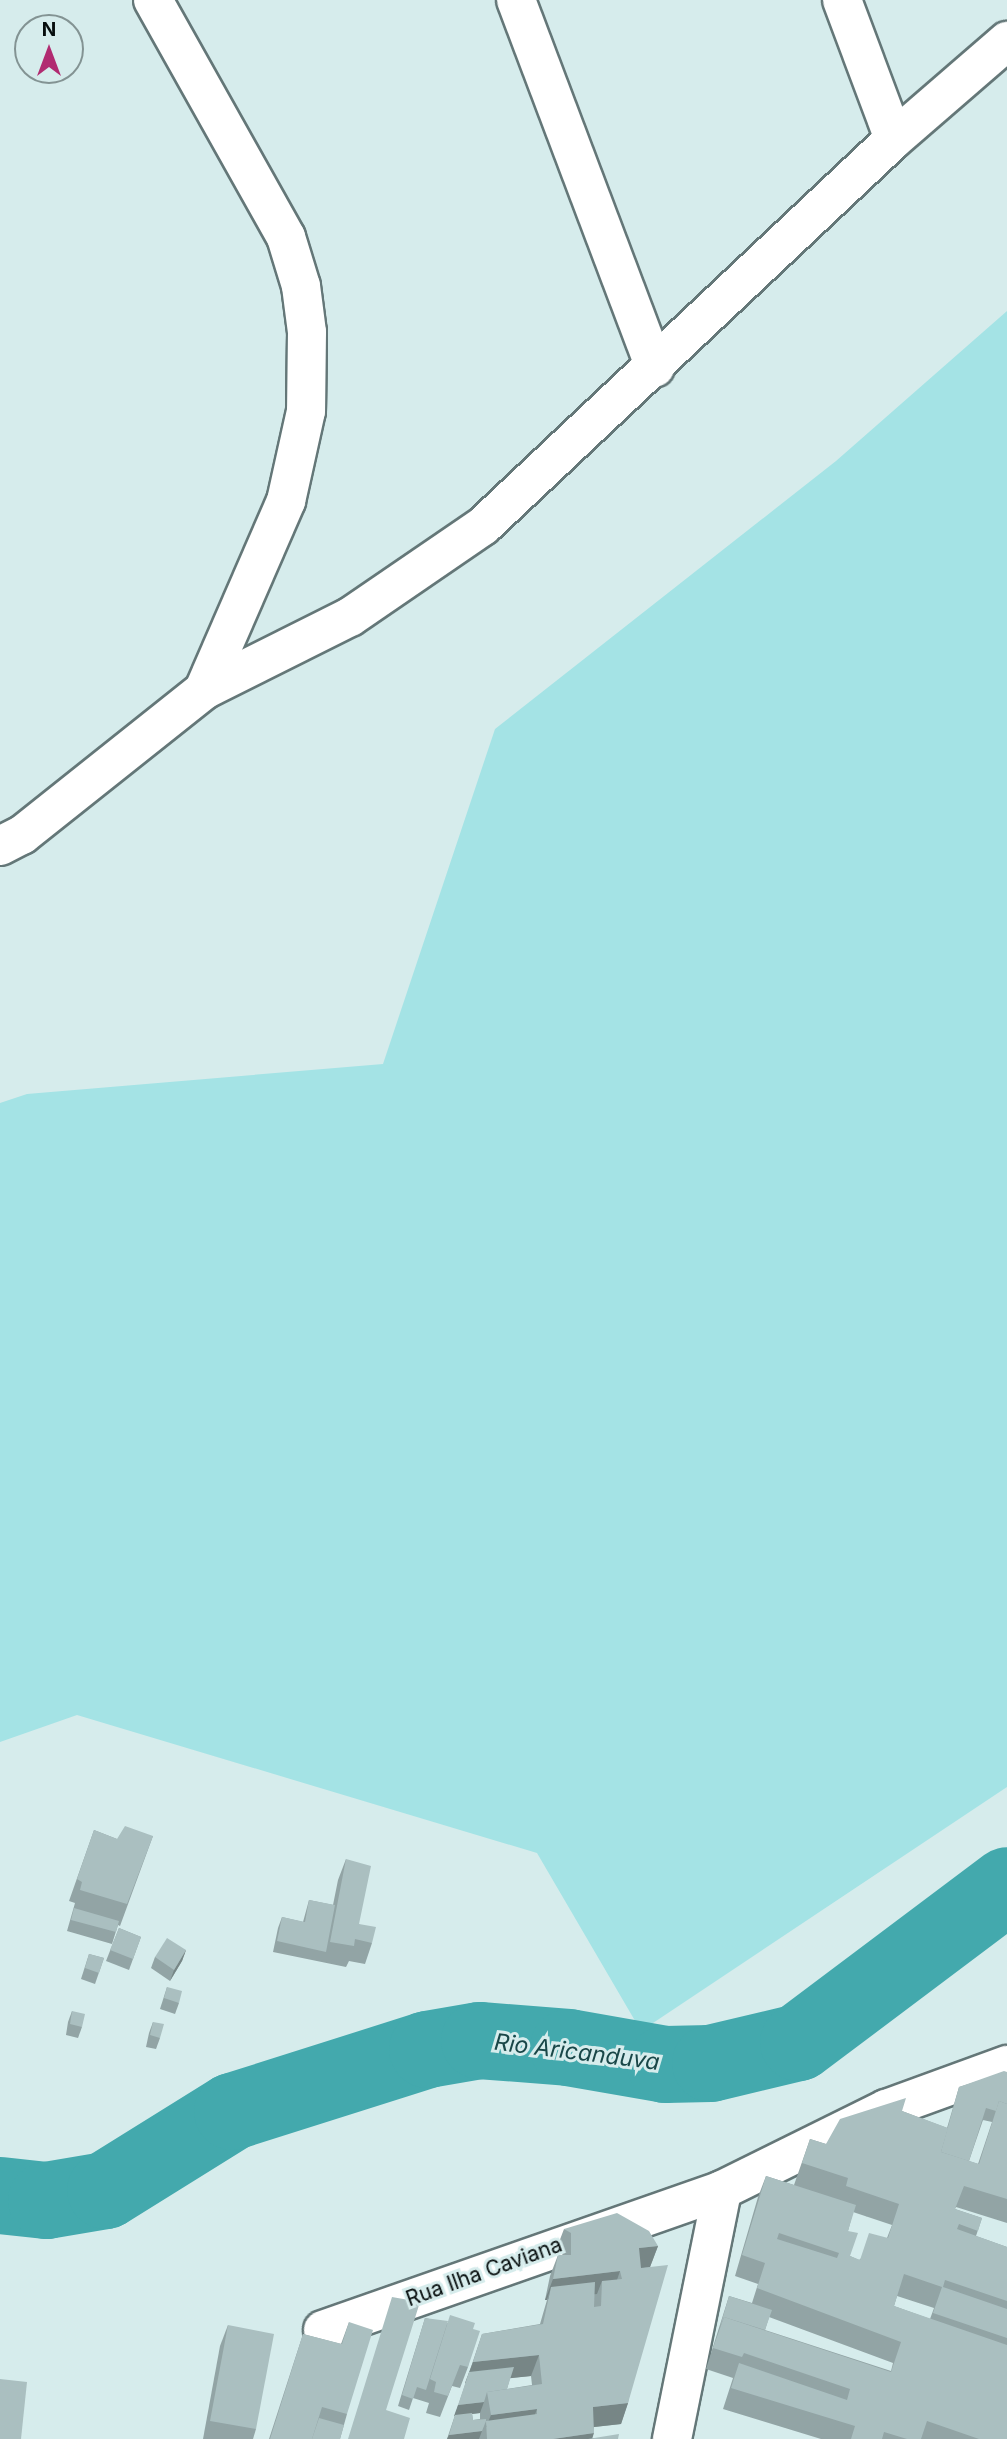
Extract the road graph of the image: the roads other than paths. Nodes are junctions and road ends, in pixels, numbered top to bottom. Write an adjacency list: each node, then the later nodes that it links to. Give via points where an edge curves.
1 (153, 0): 7 (street, via 286,237 302,286 307,332 306,411 286,501)
2 (516, 0): 6 (street)
3 (842, 0): 5 (street)
4 (1007, 41): 5 (street)
5 (894, 139): 6 (street)
6 (655, 368): 7 (street, via 483,526 350,617)
7 (204, 690): 8 (street, via 22,835)
8 (0, 846)
9 (1007, 2065): 10 (street, Rua Ilha Caviana, via 886,2109)
10 (722, 2190): 11 (street, Rua Ilha Caviana); 12 (street)
11 (323, 2330)
12 (672, 2439)

